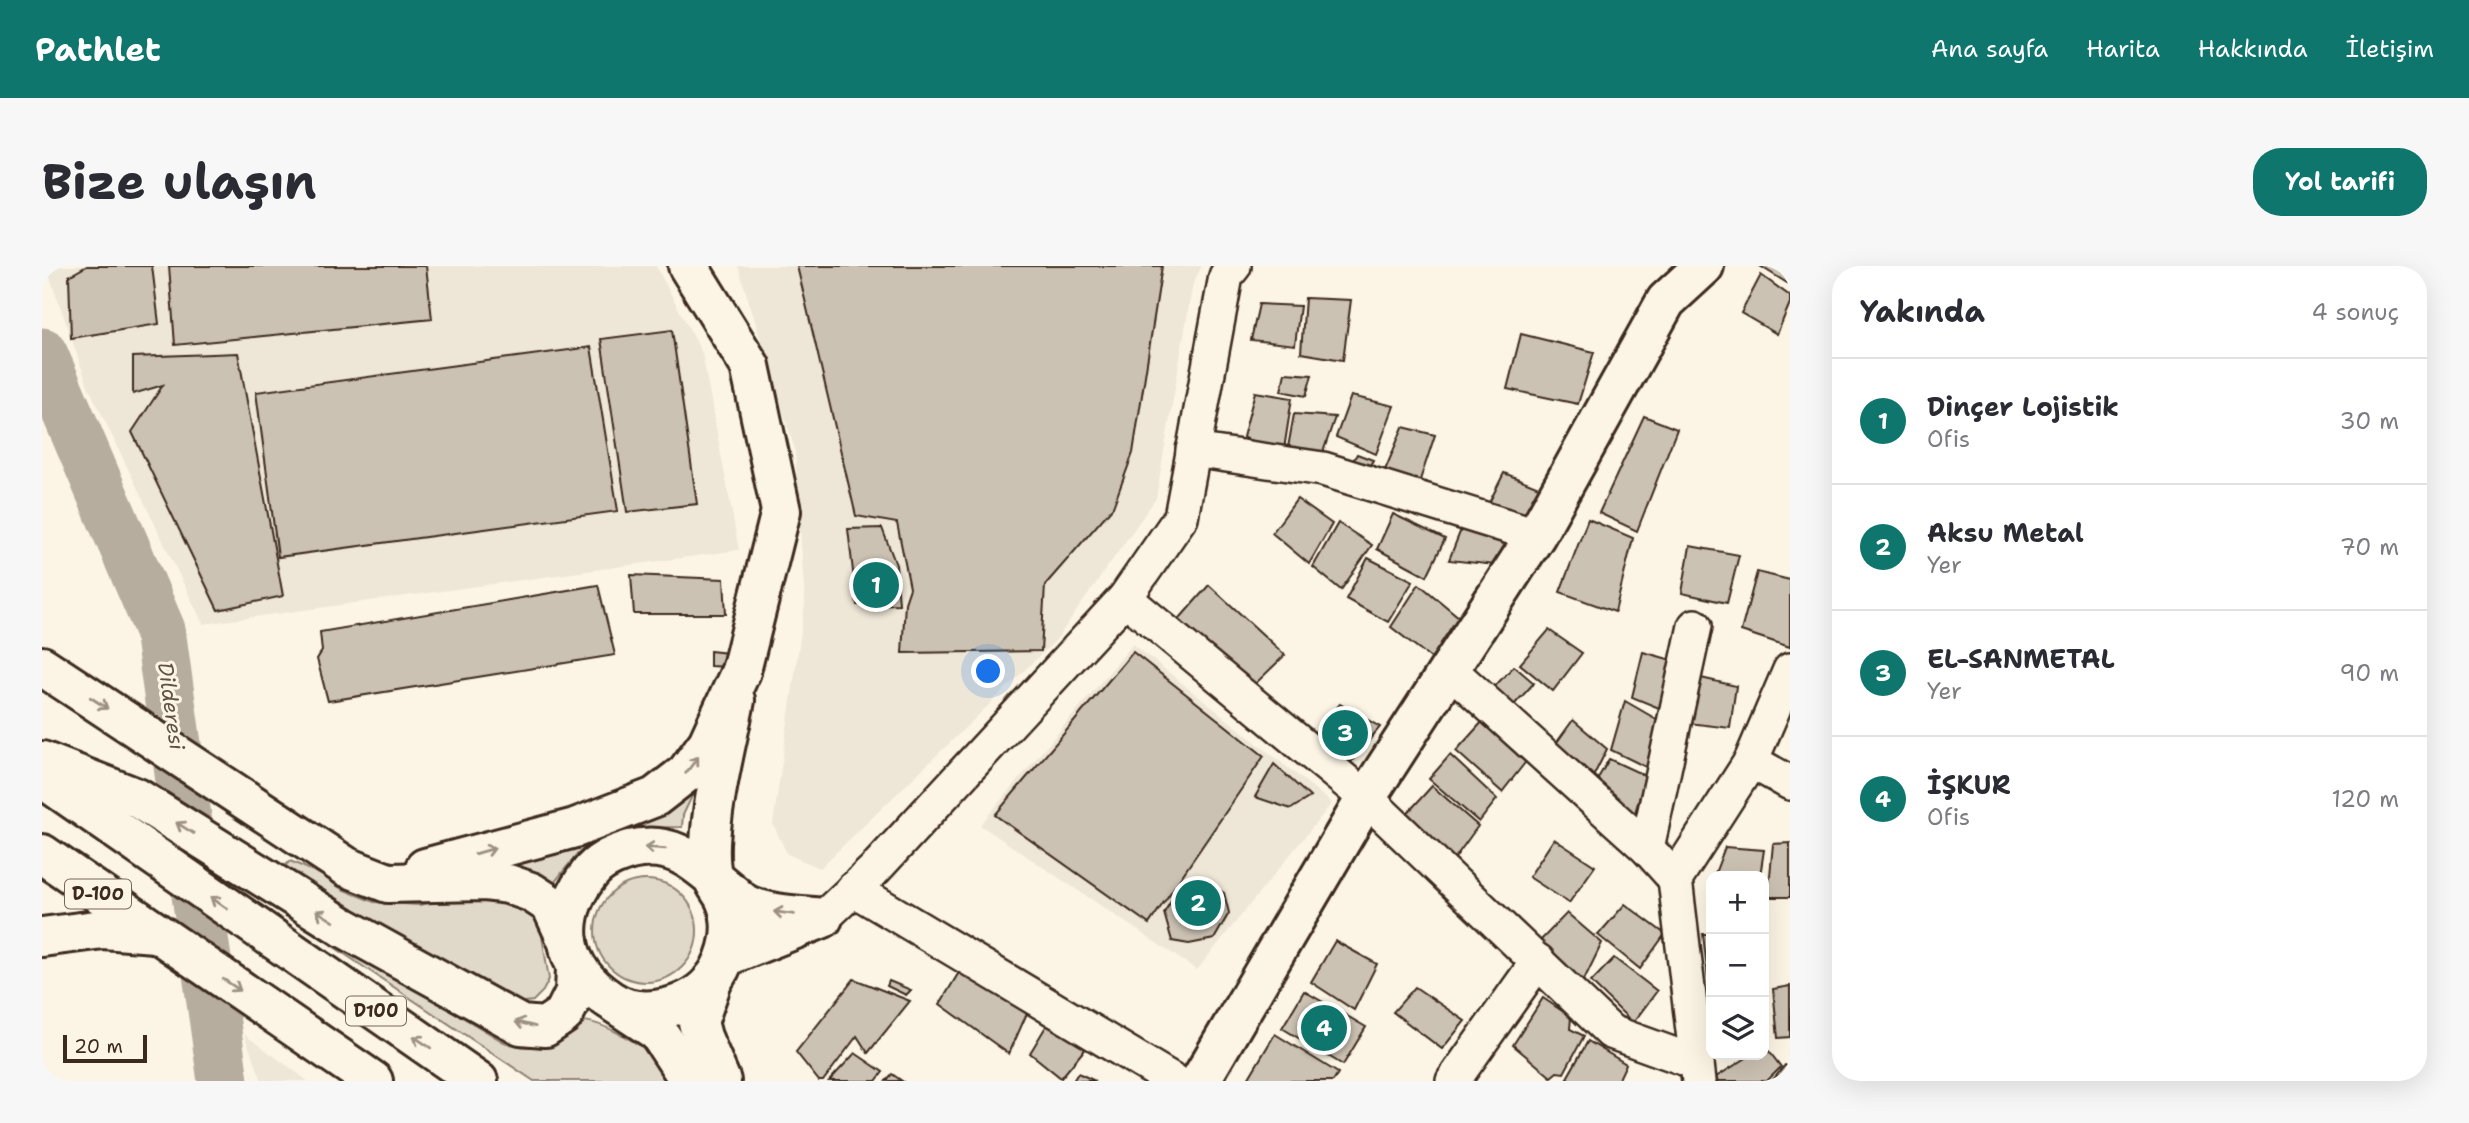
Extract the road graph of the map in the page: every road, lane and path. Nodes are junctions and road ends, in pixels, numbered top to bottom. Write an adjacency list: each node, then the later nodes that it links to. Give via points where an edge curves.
1 (688, 266): 11 (main road, via 750,366 781,511)
2 (1234, 266): 4 (street, via 1226,276)
3 (1704, 266): 5 (main road, via 1666,301)
4 (1193, 450): 5 (street, via 1323,469); 6 (street, via 1181,517)
5 (1536, 535): 9 (main road)
6 (1125, 598): 16 (street); 22 (street)
7 (1695, 626): 18 (street)
8 (42, 666): 17 (main road, one-way to 17)
9 (1449, 669): 16 (main road); 18 (street)
10 (1790, 670): 13 (street)
11 (741, 671): 17 (main road, one-way to 11, via 387,866 428,869 575,828 655,797 686,773 708,743); 20 (main road, via 709,839)
12 (42, 761): 26 (main road, one-way to 12, via 575,992 564,1014 545,1027 521,1025 344,927 138,798)
13 (1751, 761): 15 (street); 21 (street)
14 (42, 778): 32 (main road, D100, one-way to 14)
15 (1790, 783)
16 (1366, 798): 27 (street); 36 (main road)
17 (282, 822): 26 (main road, via 347,867 388,883 483,881 531,892 551,905)
18 (1647, 848): 21 (street)
19 (42, 855): 24 (main road, D-100)
20 (713, 878): 23 (main road, one-way to 20, via 747,905); 26 (main road, one-way to 26, via 693,860 669,849 641,848 615,854 593,869 577,890 568,915); 28 (main road, via 727,902 731,929)
21 (1675, 879): 30 (street)
22 (853, 889): 23 (street); 35 (street)
23 (822, 918): 28 (main road)
24 (155, 933): 25 (main road, via 103,929); 31 (main road, one-way to 31)
25 (42, 937)
26 (572, 955): 29 (main road, via 593,988)
27 (1538, 961): 30 (street, via 1611,1032); 37 (street)
28 (720, 967): 29 (main road, via 693,998 668,1008 641,1010); 34 (main road, via 698,1021)
29 (615, 1003): 33 (main road, via 658,1032)
30 (1698, 1072)
31 (373, 1081)
32 (478, 1081)
33 (690, 1081)
34 (721, 1081)
35 (1174, 1081)
36 (1200, 1081)
37 (1453, 1081)

